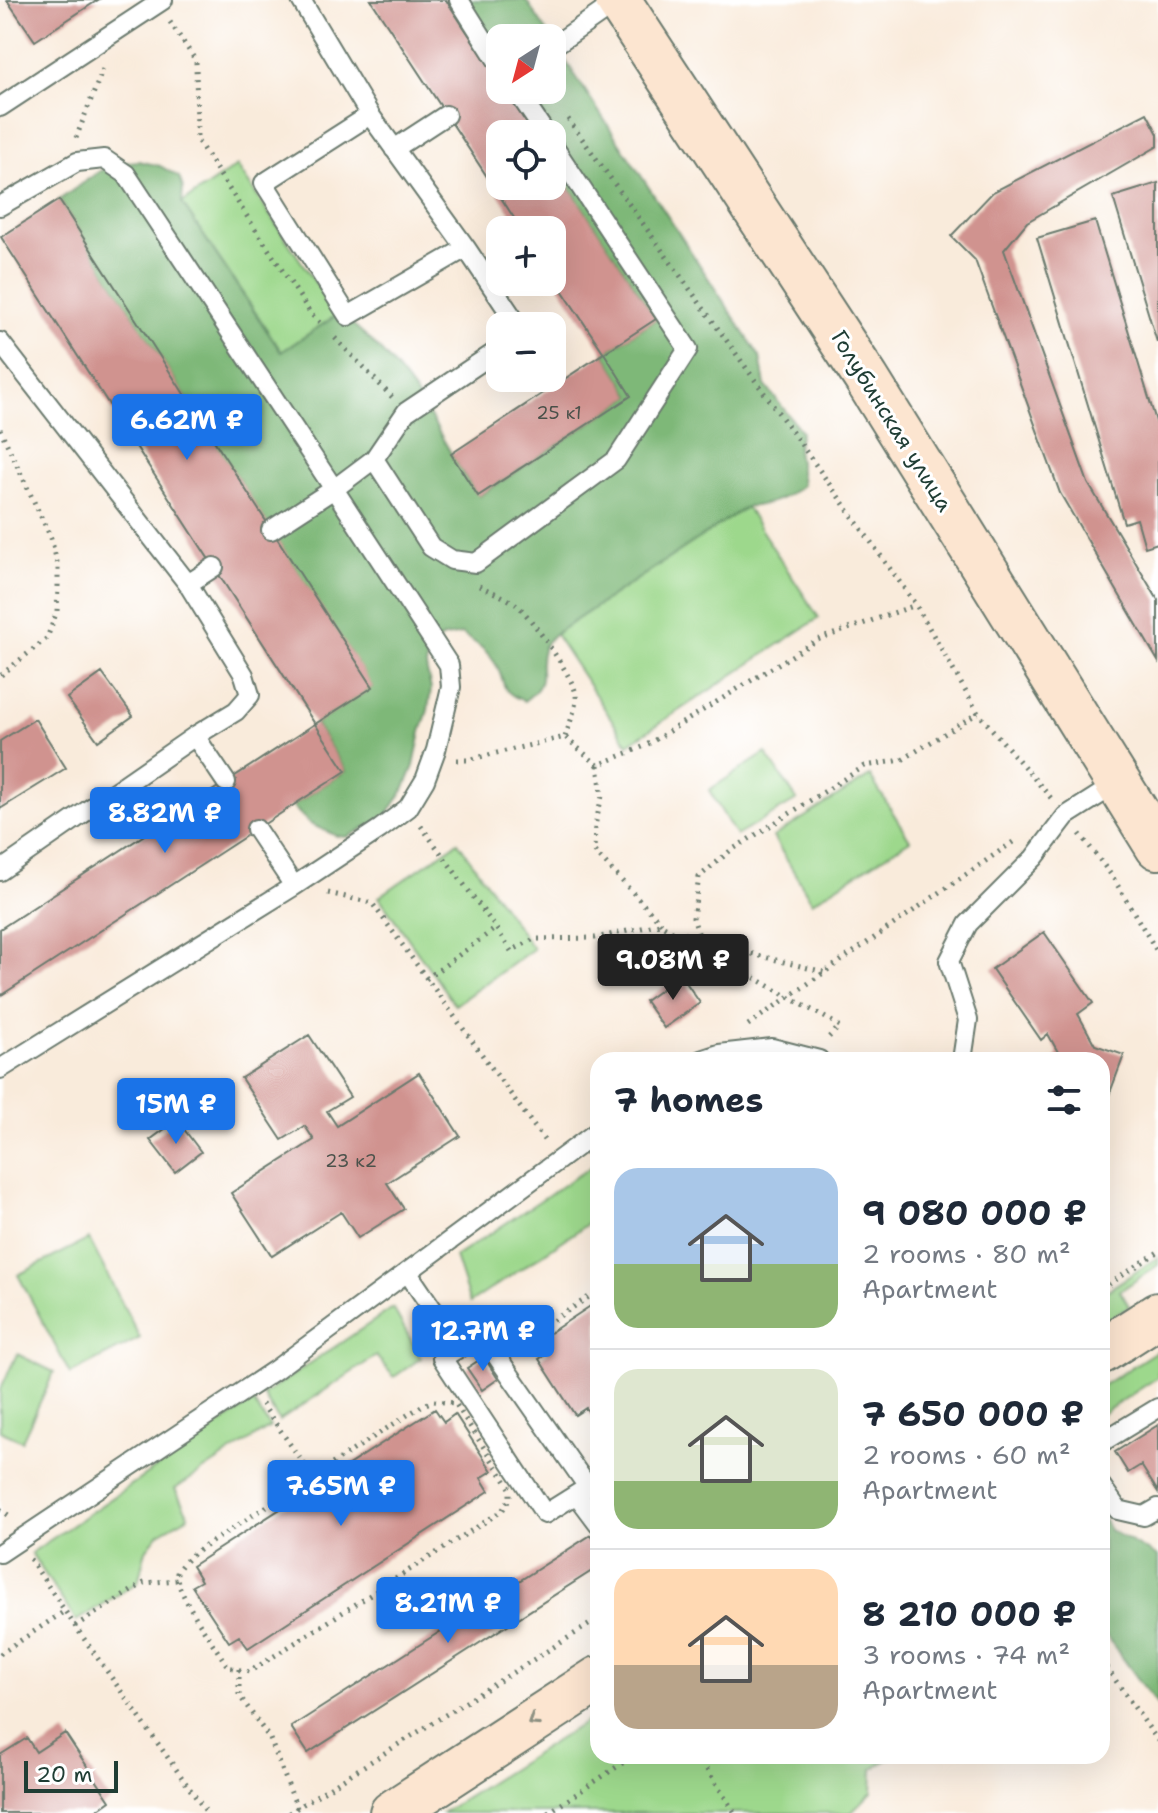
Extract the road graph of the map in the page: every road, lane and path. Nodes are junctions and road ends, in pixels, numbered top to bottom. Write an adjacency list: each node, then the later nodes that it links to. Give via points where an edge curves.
1 (301, 0): 9 (lane)
2 (459, 0): 7 (lane)
3 (618, 0): 6 (lane); 35 (main road, Голубинская улица, via 866,378)
4 (158, 1): 5 (lane)
5 (118, 31): 8 (lane); 13 (path, via 74,142)
6 (566, 37)
7 (486, 49)
8 (0, 107)
9 (370, 115): 12 (lane); 16 (lane, via 264,183 348,316)
10 (446, 115): 12 (lane)
11 (566, 116): 27 (path)
12 (394, 149): 16 (lane)
13 (77, 162): 15 (lane); 22 (lane, via 104,159 126,174)
14 (566, 165): 24 (lane, via 688,349 616,460 476,563)
15 (0, 206)
16 (466, 248): 17 (lane)
17 (509, 312)
18 (0, 342): 26 (lane)
19 (486, 358): 21 (lane, via 406,412)
20 (0, 429): 28 (path, via 51,538 58,586 57,611 47,638)
21 (374, 459): 22 (lane); 24 (lane, via 431,547)
22 (334, 489): 23 (lane); 32 (lane, via 449,665 451,687)
23 (271, 530)
24 (452, 560): 31 (path, via 478,585 518,606 574,686)
25 (214, 567): 26 (lane)
26 (188, 584): 30 (lane, via 244,675 250,695 236,711)
27 (916, 605): 29 (path); 33 (path, via 817,640 645,746)
28 (0, 676)
29 (978, 713): 37 (path); 44 (path, via 902,760 865,766 730,851 699,877 693,918)
30 (195, 736): 34 (lane); 40 (lane)
31 (565, 737): 32 (path, via 467,760 448,761); 33 (path)
32 (436, 750): 36 (lane)
33 (598, 765): 42 (path, via 602,796 594,851)
34 (226, 782)
35 (1118, 783): 37 (lane); 39 (main road, Голубинская улица)
36 (408, 808): 41 (lane); 43 (path)
37 (1066, 816): 45 (path, via 1112,876); 46 (path, via 1010,843); 53 (lane, via 1034,858 968,924 949,961 968,1020)
38 (256, 829): 41 (lane)
39 (1158, 847)
40 (0, 871)
41 (294, 886): 47 (path, via 372,903); 54 (lane)
42 (660, 924): 43 (path, via 595,938 534,939 511,951); 44 (path); 48 (path)
43 (496, 928): 47 (path)
44 (701, 941): 46 (path)
45 (1158, 953)
46 (824, 972): 48 (path)
47 (426, 979): 56 (path)
48 (789, 997): 49 (path, via 745,1027); 52 (path, via 840,1026)
49 (721, 1052)
50 (737, 1052): 51 (lane)
51 (787, 1052)
52 (820, 1052)
53 (963, 1052)
54 (0, 1069)
55 (590, 1137): 56 (lane)
56 (559, 1160): 58 (lane)
57 (1158, 1252): 59 (path)
58 (408, 1273): 64 (lane); 65 (lane)
59 (1110, 1284)
60 (590, 1296): 62 (path)
61 (1158, 1315): 63 (main road)
62 (542, 1328)
63 (1110, 1346)
64 (459, 1348): 69 (lane, via 482,1335 588,1487); 69 (lane, via 442,1358 545,1514)
65 (250, 1387): 68 (path); 73 (lane)
66 (1158, 1408): 67 (lane)
67 (1110, 1437)
68 (313, 1477): 75 (path, via 193,1554 177,1573); 80 (path, via 423,1405 455,1403 510,1488 510,1498 502,1511 249,1672)
69 (577, 1495): 72 (lane)
70 (1110, 1498): 71 (lane, via 1118,1510 1144,1516)
71 (1158, 1508)
72 (590, 1512)
73 (18, 1541): 74 (lane); 76 (path)
74 (0, 1553)
75 (178, 1580): 78 (path, via 144,1583); 80 (path, via 228,1667)
76 (65, 1611): 78 (path); 79 (path)
77 (590, 1624): 86 (path)
78 (75, 1626): 87 (path)
79 (0, 1654)
80 (239, 1669): 86 (path, via 239,1695 270,1739)
81 (1110, 1672): 83 (path)
82 (590, 1684): 89 (main road, one-way to 89)
83 (1158, 1741)
84 (621, 1764): 90 (path)
85 (703, 1764): 91 (path)
86 (298, 1810): 88 (path)
87 (207, 1813)
88 (289, 1813)
89 (392, 1813)
90 (548, 1813)
91 (735, 1813)

